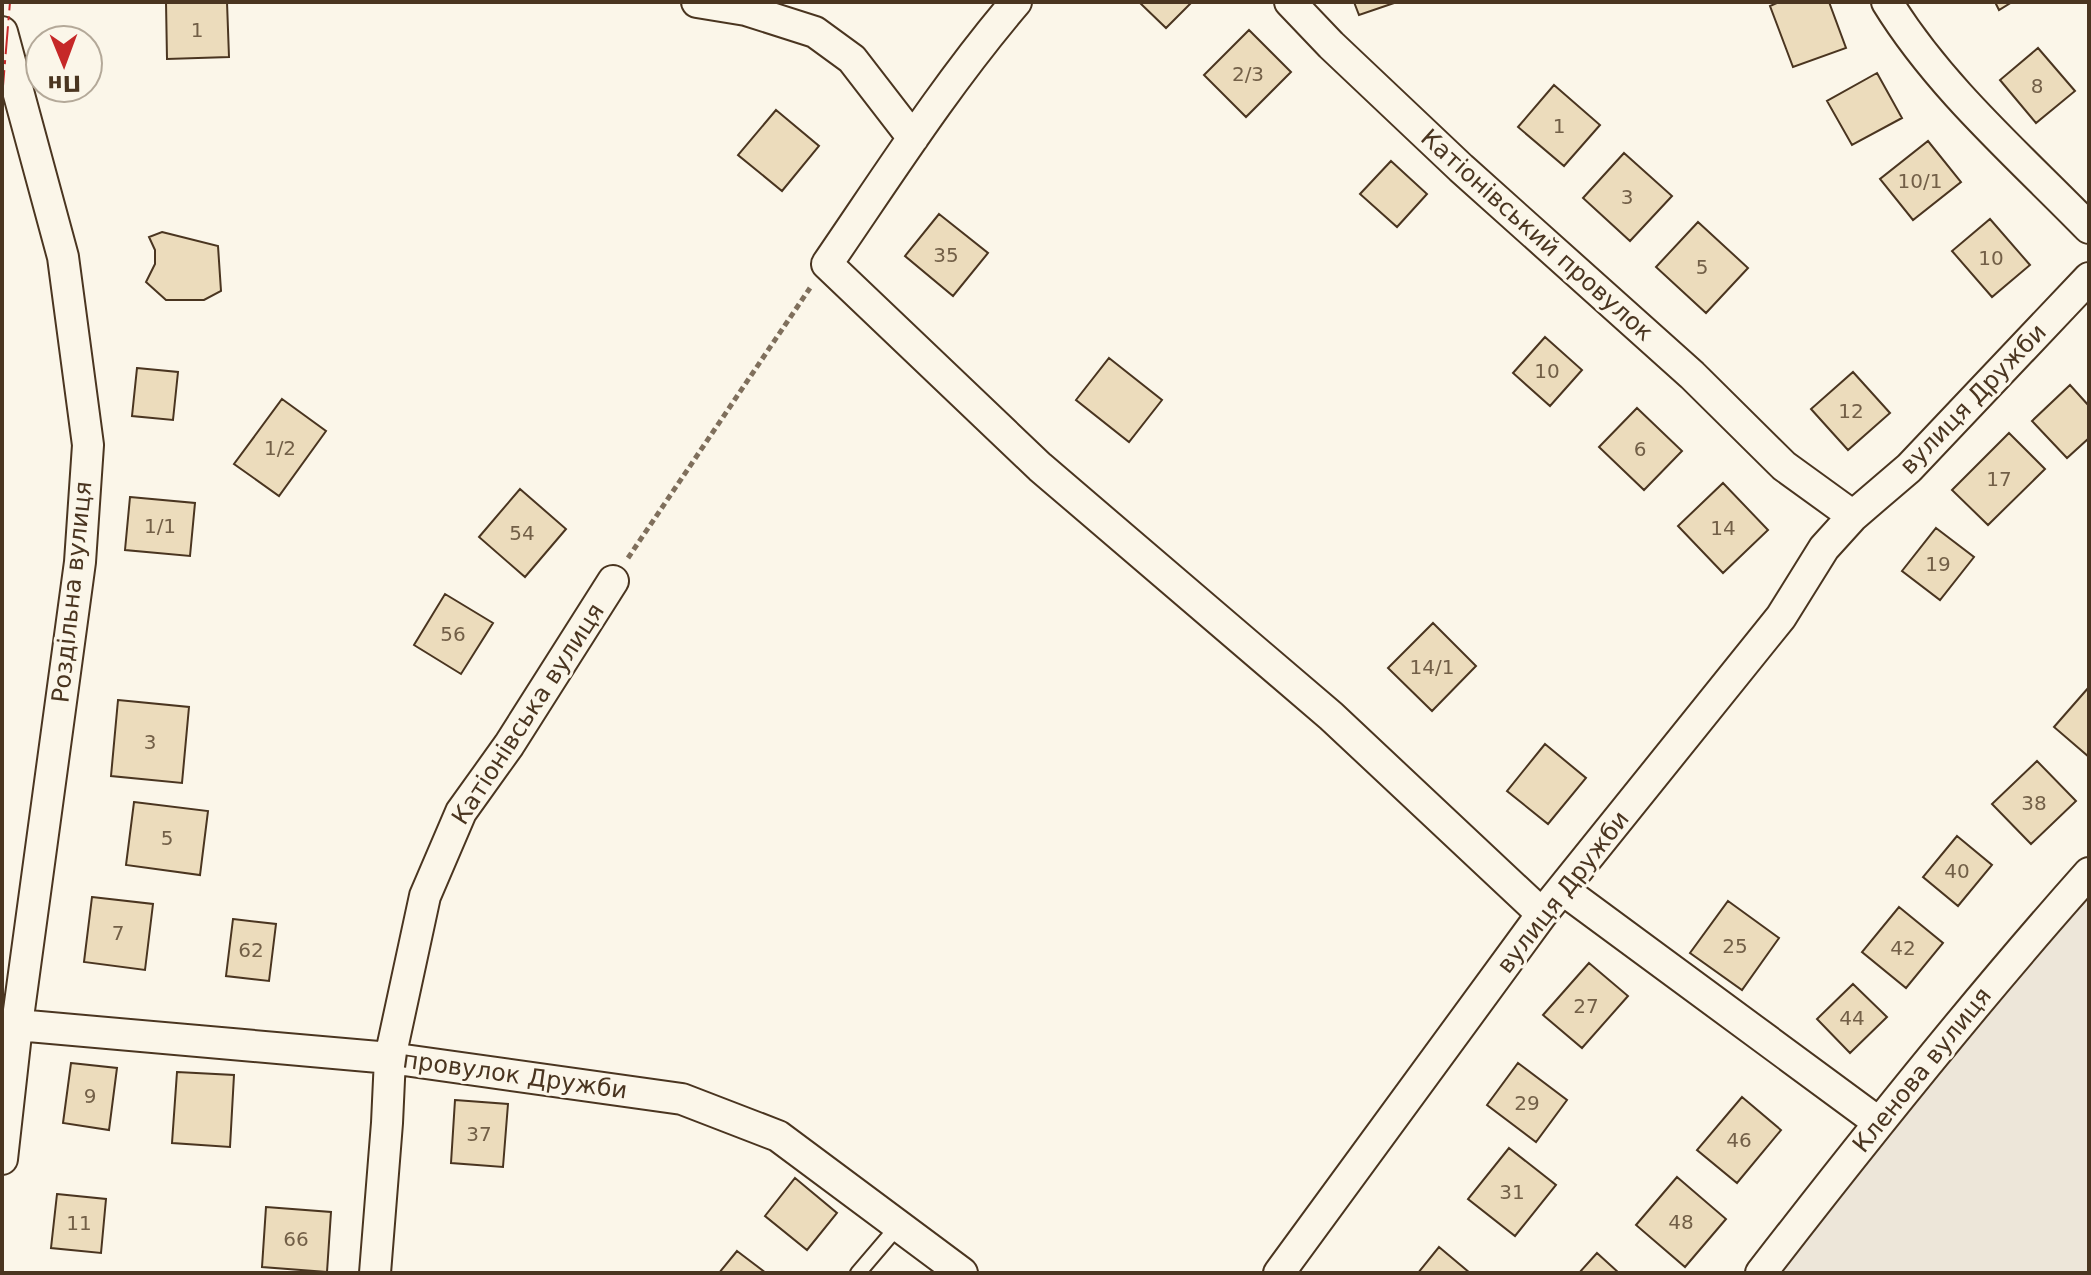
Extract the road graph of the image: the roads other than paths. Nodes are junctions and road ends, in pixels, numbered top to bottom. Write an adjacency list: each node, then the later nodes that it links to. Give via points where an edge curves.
1 (697, 2): 6 (street, via 746,10 815,32 852,59)
2 (1016, 2): 6 (street)
3 (1290, 2): 9 (street, Катіонівський провулок, via 1784,466)
4 (1887, 2): 7 (street, via 1955,91)
5 (2, 32): 14 (street, Роздільна вулиця, via 63,257 88,445 80,562)
6 (913, 138): 13 (street, via 827,264 1040,467 1331,716)
7 (2089, 228)
8 (2089, 278): 9 (street, вулиця Дружби, via 1909,468)
9 (1853, 516): 12 (street, вулиця Дружби, via 1824,548 1781,617)
10 (613, 581): 15 (street, Катіонівська вулиця, via 461,812 425,896)
11 (2089, 873): 16 (street, Кленова вулиця)
12 (1562, 889): 13 (street, вулиця Дружби); 16 (street)
13 (1542, 914): 22 (street, вулиця Дружби)
14 (17, 1025): 15 (street, провулок Дружби); 17 (street, Роздільна вулиця)
15 (390, 1058): 18 (street, провулок Дружби, via 682,1099 778,1136); 19 (street, Катіонівська вулиця)
16 (1878, 1122): 23 (street, Кленова вулиця)
17 (2, 1159)
18 (899, 1224): 20 (lane); 21 (street, провулок Дружби)
19 (375, 1273)
20 (858, 1273)
21 (962, 1273)
22 (1279, 1273)
23 (1761, 1273)

